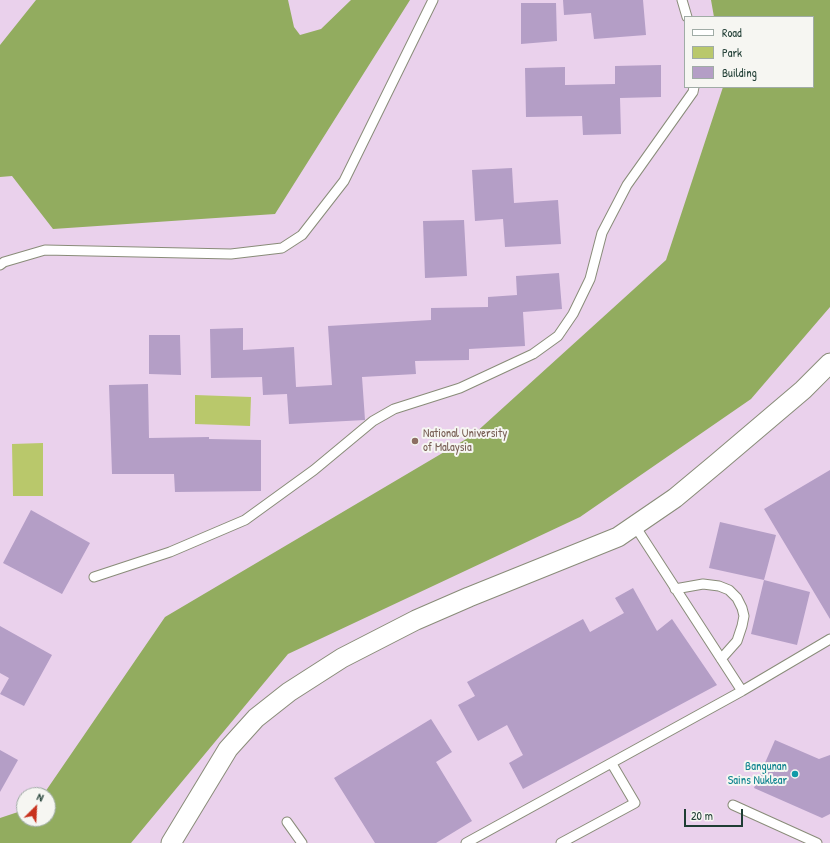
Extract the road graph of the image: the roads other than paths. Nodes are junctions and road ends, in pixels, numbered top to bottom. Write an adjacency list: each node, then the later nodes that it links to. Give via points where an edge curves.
1 (433, 0): 5 (lane, via 344,181 302,235 282,248 231,254 45,250)
2 (682, 0): 3 (lane)
3 (687, 16)
4 (694, 88): 8 (lane, via 627,185 602,233 590,278 573,314 558,336 533,354 460,388 394,409 373,421 314,470 245,520 170,552)
5 (0, 265)
6 (830, 363): 7 (street, via 803,390 717,463 675,498)
7 (635, 526): 9 (lane); 16 (street, via 618,537 416,620 342,658 289,692 256,718 228,749)
8 (94, 577)
9 (675, 588): 11 (lane); 11 (lane, via 704,584 718,586 737,598 744,616 742,626 737,641)
10 (830, 639): 12 (lane)
11 (721, 659): 12 (lane)
12 (742, 691): 13 (lane)
13 (612, 764): 18 (lane); 19 (lane, via 635,803)
14 (733, 805): 20 (lane)
15 (287, 822): 17 (lane)
16 (171, 843)
17 (302, 843)
18 (466, 843)
19 (560, 843)
20 (817, 843)

